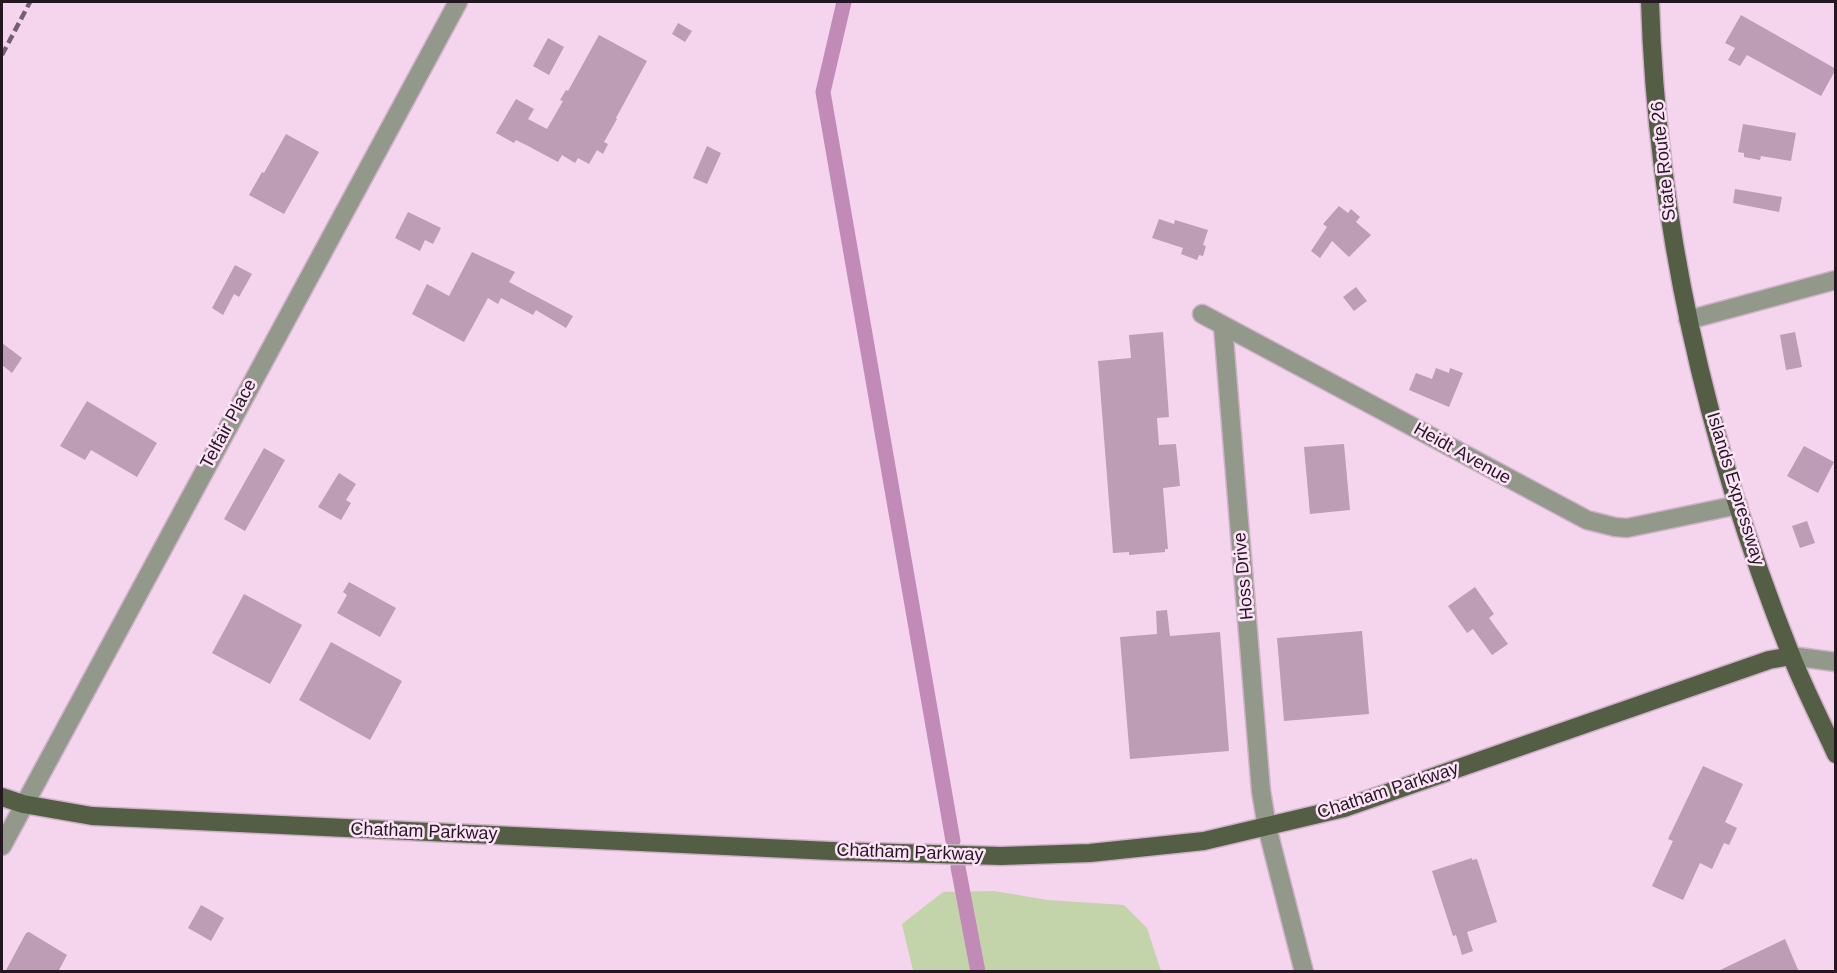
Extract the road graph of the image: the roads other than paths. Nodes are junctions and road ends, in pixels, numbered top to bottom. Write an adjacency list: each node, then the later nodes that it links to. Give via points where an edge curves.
1 (458, 2): 12 (street, Telfair Place)
2 (1650, 2): 5 (main road, State Route 26, via 1663,173)
3 (1836, 280): 5 (street)
4 (1202, 314): 6 (street, Heidt Avenue)
5 (1688, 320): 7 (main road, Islands Expressway)
6 (1223, 326): 7 (street, Heidt Avenue, via 1587,520 1627,528); 13 (street, Hoss Drive)
7 (1738, 505): 8 (main road, Islands Expressway)
8 (1791, 656): 9 (street); 10 (main road, Islands Expressway); 13 (main road, Chatham Parkway, via 1769,660 1344,808)
9 (1836, 662)
10 (1835, 750)
11 (2, 796): 12 (main road, Chatham Parkway)
12 (23, 804): 13 (main road, Chatham Parkway, via 92,816 1001,856 1090,853 1191,843); 14 (street, Telfair Place)
13 (1267, 827): 15 (street, Hoss Drive)
14 (2, 846)
15 (1304, 972)

